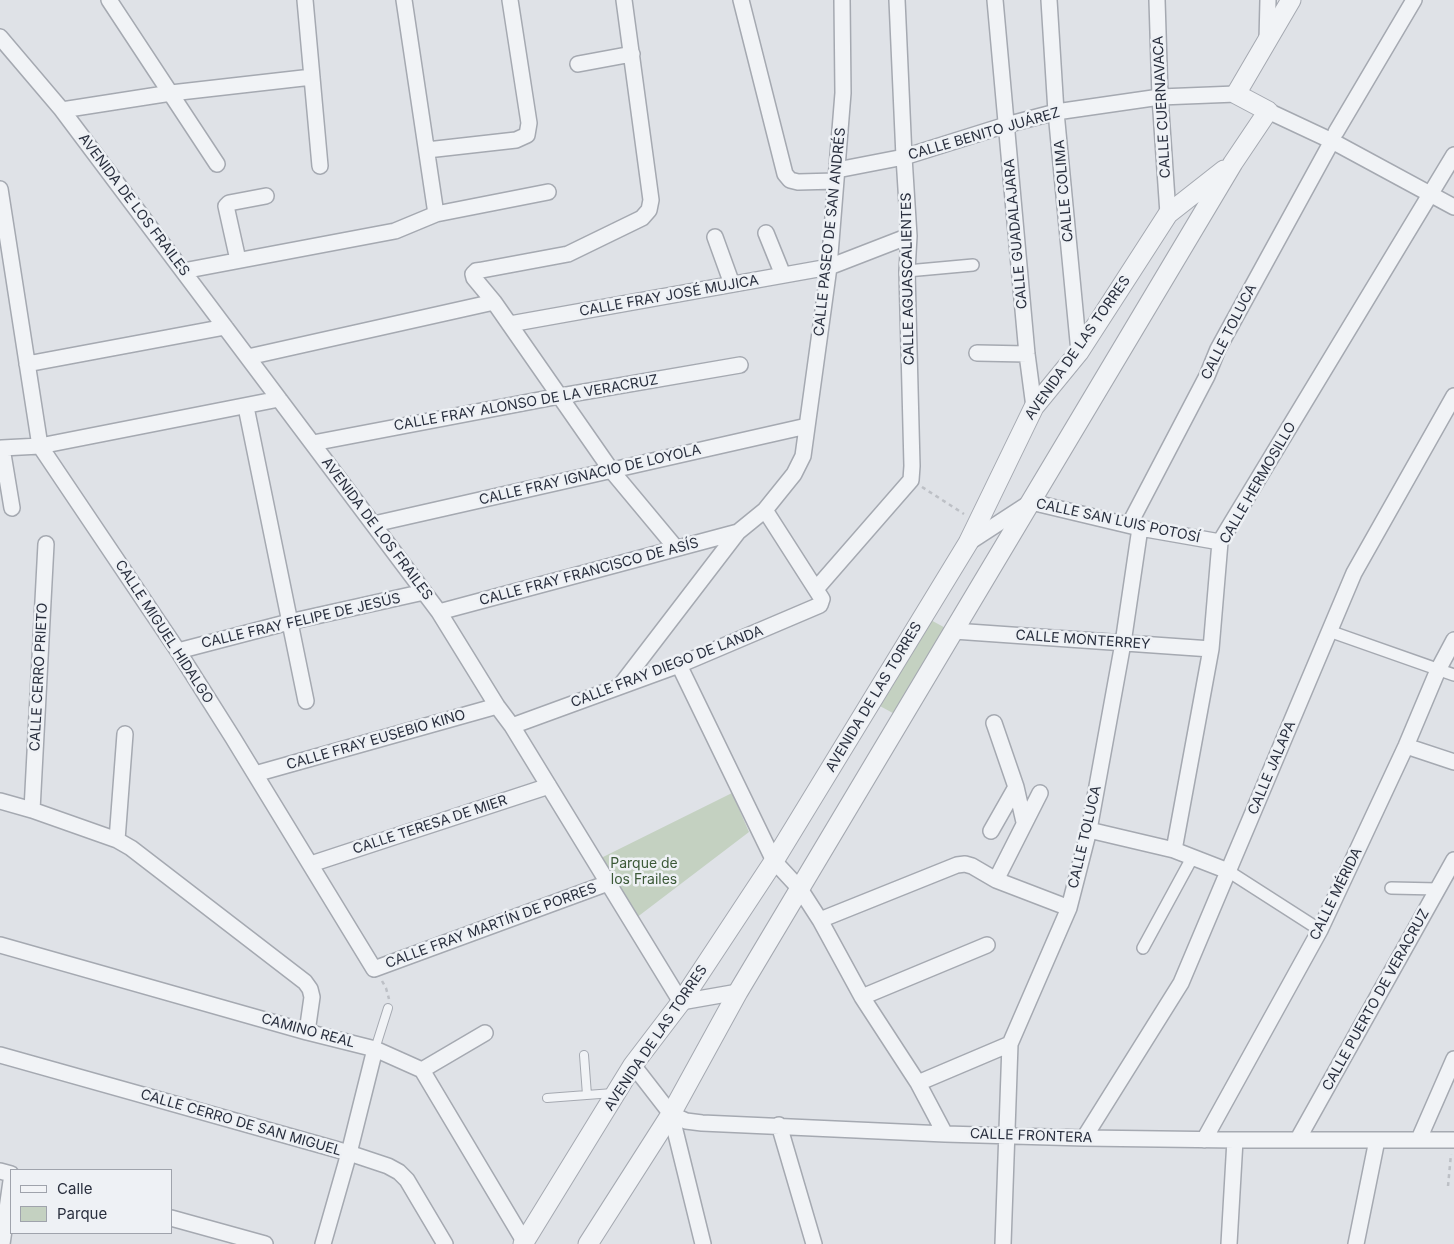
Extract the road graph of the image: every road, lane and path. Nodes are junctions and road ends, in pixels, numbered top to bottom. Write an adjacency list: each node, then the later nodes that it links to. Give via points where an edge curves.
1 (110, 0): 20 (street)
2 (305, 0): 19 (street)
3 (404, 0): 28 (street)
4 (510, 0): 28 (street, via 529,123 527,135 516,140)
5 (624, 0): 17 (street)
6 (741, 0): 34 (street, CALLE BENITO JUÁREZ, via 785,174 798,182)
7 (842, 0): 34 (street, CALLE PASEO DE SAN ANDRÉS, via 843,93)
8 (897, 0): 30 (street, CALLE AGUASCALIENTES)
9 (995, 0): 26 (street, CALLE GUADALAJARA)
10 (1049, 0): 25 (street, CALLE COLIMA)
11 (1157, 0): 22 (street, CALLE CUERNAVACA)
12 (1268, 0): 16 (street)
13 (1292, 0): 16 (street)
14 (1414, 0): 27 (street, CALLE TOLUCA)
15 (0, 37): 23 (street, AVENIDA DE LOS FRAILES)
16 (1267, 41): 21 (street)
17 (632, 54): 18 (street); 52 (street, via 652,200 650,210 642,218 568,254 473,274)
18 (578, 64)
19 (312, 77): 20 (street); 33 (street)
20 (171, 93): 23 (street); 32 (street)
21 (1236, 94): 22 (street, CALLE BENITO JUÁREZ); 24 (street)
22 (1160, 97): 25 (street, CALLE BENITO JUÁREZ); 41 (street, CALLE CUERNAVACA)
23 (62, 110): 48 (street, AVENIDA DE LOS FRAILES)
24 (1268, 111): 27 (street, via 1304,128); 31 (street, AVENIDA DE LAS TORRES)
25 (1056, 112): 26 (street, CALLE BENITO JUÁREZ); 56 (street, CALLE COLIMA)
26 (1006, 125): 30 (street, CALLE BENITO JUÁREZ); 57 (street, CALLE GUADALAJARA)
27 (1334, 137): 37 (street, via 1368,161); 77 (street, CALLE TOLUCA, via 1218,349)
28 (427, 150): 40 (street)
29 (1454, 155): 37 (street, CALLE HERMOSILLO)
30 (904, 156): 34 (street, CALLE BENITO JUÁREZ); 43 (street, CALLE AGUASCALIENTES)
31 (1234, 163): 41 (street, AVENIDA DE LAS TORRES); 72 (street, AVENIDA DE LAS TORRES)
32 (218, 164)
33 (320, 166)
34 (837, 176): 47 (street, CALLE PASEO DE SAN ANDRÉS)
35 (0, 189): 59 (street, CALLE MIGUEL HIDALGO)
36 (548, 192): 40 (street)
37 (1430, 195): 39 (street); 79 (street, CALLE HERMOSILLO)
38 (266, 196): 45 (street, via 229,202 226,206)
39 (1454, 207)
40 (436, 214): 45 (street, via 395,231)
41 (1168, 214): 56 (street, AVENIDA DE LAS TORRES)
42 (766, 233): 50 (street)
43 (909, 236): 47 (street, CALLE FRAY JOSÉ MUJICA); 49 (street, CALLE AGUASCALIENTES)
44 (715, 237): 51 (street)
45 (238, 260): 48 (street)
46 (973, 265): 49 (street)
47 (829, 267): 50 (street, CALLE FRAY JOSÉ MUJICA); 66 (street, CALLE PASEO DE SAN ANDRÉS)
48 (183, 271): 54 (street, AVENIDA DE LOS FRAILES)
49 (907, 271): 70 (street, CALLE AGUASCALIENTES)
50 (783, 275): 51 (street, CALLE FRAY JOSÉ MUJICA)
51 (732, 284): 53 (street, CALLE FRAY JOSÉ MUJICA)
52 (494, 302): 53 (street); 58 (street)
53 (510, 324): 61 (street)
54 (226, 327): 58 (street, AVENIDA DE LOS FRAILES); 59 (street)
55 (977, 352): 57 (street)
56 (1079, 352): 65 (street, AVENIDA DE LAS TORRES)
57 (1027, 354): 65 (street, CALLE GUADALAJARA)
58 (248, 357): 63 (street, AVENIDA DE LOS FRAILES)
59 (27, 364): 68 (street, CALLE MIGUEL HIDALGO)
60 (740, 365): 61 (street, CALLE FRAY ALONSO DE LA VERACRUZ)
61 (560, 396): 67 (street, CALLE FRAY ALONSO DE LA VERACRUZ); 69 (street)
62 (1454, 396): 88 (street, CALLE JALAPA, via 1354,573)
63 (279, 399): 64 (street); 67 (street, AVENIDA DE LOS FRAILES)
64 (246, 407): 68 (street); 86 (street)
65 (1034, 407): 75 (street, AVENIDA DE LAS TORRES)
66 (807, 426): 69 (street, CALLE FRAY IGNACIO DE LOYOLA); 74 (street, CALLE PASEO DE SAN ANDRÉS, via 800,466)
67 (313, 443): 76 (street, AVENIDA DE LOS FRAILES)
68 (40, 446): 71 (street, via 2,448); 92 (street, CALLE MIGUEL HIDALGO)
69 (611, 470): 76 (street, CALLE FRAY IGNACIO DE LOYOLA); 82 (street)
70 (910, 480): 75 (path); 83 (street)
71 (4, 483): 73 (street)
72 (1031, 502): 77 (street, CALLE SAN LUIS POTOSÍ); 80 (street, CALLE SAN LUIS POTOSÍ); 87 (street, AVENIDA DE LAS TORRES)
73 (12, 508)
74 (765, 510): 78 (street, CALLE PASEO DE SAN ANDRÉS); 83 (street)
75 (977, 522): 80 (street, AVENIDA DE LAS TORRES)
76 (374, 524): 84 (street, AVENIDA DE LOS FRAILES)
77 (1134, 526): 79 (street, CALLE SAN LUIS POTOSÍ); 90 (street, CALLE TOLUCA)
78 (738, 532): 82 (street, CALLE FRAY FRANCISCO DE ASÍS); 96 (street)
79 (1220, 542): 91 (street, CALLE HERMOSILLO)
80 (968, 543): 117 (street, AVENIDA DE LAS TORRES)
81 (46, 544): 109 (street, CALLE CERRO PRIETO)
82 (676, 548): 85 (street, CALLE FRAY FRANCISCO DE ASÍS)
83 (816, 589): 93 (street, CALLE FRAY DIEGO DE LANDA, via 822,599 820,605)
84 (424, 592): 85 (street, AVENIDA DE LOS FRAILES); 86 (street, CALLE FRAY FELIPE DE JESÚS)
85 (439, 612): 98 (street, AVENIDA DE LOS FRAILES)
86 (289, 622): 92 (street, CALLE FRAY FELIPE DE JESÚS); 97 (street)
87 (954, 631): 90 (street, CALLE MONTERREY); 123 (street, AVENIDA DE LAS TORRES)
88 (1329, 631): 94 (street); 119 (street, CALLE JALAPA)
89 (1454, 640): 94 (street, CALLE MÉRIDA)
90 (1123, 643): 91 (street, CALLE MONTERREY); 111 (street, CALLE TOLUCA)
91 (1211, 649): 114 (street, CALLE HERMOSILLO)
92 (178, 651): 104 (street, CALLE MIGUEL HIDALGO)
93 (679, 664): 96 (street, CALLE FRAY DIEGO DE LANDA); 117 (street)
94 (1438, 670): 95 (street); 102 (street, CALLE MÉRIDA)
95 (1454, 675)
96 (620, 686): 100 (street, CALLE FRAY DIEGO DE LANDA)
97 (306, 701)
98 (497, 706): 100 (street, AVENIDA DE LOS FRAILES); 104 (street, CALLE FRAY EUSEBIO KINO)
99 (994, 724): 106 (street)
100 (512, 726): 105 (street, AVENIDA DE LOS FRAILES)
101 (125, 734): 113 (street)
102 (1406, 746): 103 (street); 127 (street, CALLE MÉRIDA)
103 (1454, 762)
104 (255, 774): 118 (street, CALLE MIGUEL HIDALGO)
105 (549, 786): 118 (street, CALLE TERESA DE MIER); 121 (street, AVENIDA DE LOS FRAILES)
106 (1016, 787): 110 (street); 112 (street)
107 (1040, 793): 110 (street)
108 (0, 801): 109 (street)
109 (32, 810): 113 (street)
110 (1024, 822): 120 (street)
111 (1089, 830): 114 (street); 125 (street, CALLE TOLUCA)
112 (991, 831)
113 (117, 840): 136 (street, via 305,982 312,997)
114 (1174, 850): 115 (street)
115 (1192, 858): 119 (street); 130 (street)
116 (1454, 860): 124 (street, CALLE PUERTO DE VERACRUZ)
117 (774, 861): 123 (street); 134 (street, AVENIDA DE LAS TORRES)
118 (310, 864): 131 (street, CALLE MIGUEL HIDALGO)
119 (1228, 871): 127 (street); 153 (street, CALLE JALAPA, via 1181,983)
120 (996, 880): 125 (street); 126 (street, via 972,866 957,865)
121 (608, 883): 131 (street, CALLE FRAY MARTÍN DE PORRES); 134 (street, AVENIDA DE LOS FRAILES)
122 (1391, 888): 124 (street)
123 (800, 889): 126 (street); 132 (street, AVENIDA DE LAS TORRES)
124 (1438, 889): 156 (street, CALLE PUERTO DE VERACRUZ)
125 (1069, 908): 138 (street, CALLE TOLUCA)
126 (820, 920): 133 (street)
127 (1320, 930): 154 (street, CALLE MÉRIDA)
128 (0, 945): 136 (street, CAMINO REAL)
129 (987, 945): 133 (street)
130 (1143, 948)
131 (374, 969): 135 (path, via 386,988)
132 (738, 992): 134 (street); 149 (street, AVENIDA DE LAS TORRES)
133 (862, 997): 145 (street)
134 (681, 1002): 143 (street, AVENIDA DE LAS TORRES)
135 (388, 1008): 139 (lane)
136 (307, 1032): 139 (street, CAMINO REAL)
137 (485, 1033): 144 (street)
138 (1010, 1044): 145 (street); 152 (street, CALLE TOLUCA)
139 (376, 1049): 144 (street, CAMINO REAL); 160 (street)
140 (0, 1055): 160 (street, CALLE CERRO DE SAN MIGUEL)
141 (584, 1055): 147 (lane)
142 (1454, 1059): 158 (street)
143 (634, 1065): 146 (street, AVENIDA DE LAS TORRES); 149 (street)
144 (422, 1070): 164 (street)
145 (918, 1083): 151 (street)
146 (617, 1093): 147 (lane); 164 (street, AVENIDA DE LAS TORRES)
147 (587, 1095): 148 (lane)
148 (547, 1098)
149 (671, 1114): 150 (street, CALLE FRONTERA, via 686,1121 702,1123); 169 (street, AVENIDA DE LAS TORRES); 170 (street)
150 (779, 1125): 151 (street, CALLE FRONTERA); 171 (street)
151 (946, 1134): 152 (street, CALLE FRONTERA)
152 (1008, 1136): 153 (street, CALLE FRONTERA); 172 (street, CALLE TOLUCA)
153 (1084, 1138): 154 (street, CALLE FRONTERA)
154 (1204, 1140): 155 (street, CALLE FRONTERA)
155 (1236, 1140): 156 (street, CALLE FRONTERA); 173 (street)
156 (1298, 1140): 157 (street, CALLE FRONTERA)
157 (1377, 1140): 158 (street, CALLE FRONTERA); 174 (street)
158 (1419, 1140): 159 (street, CALLE FRONTERA)
159 (1453, 1140): 161 (path)
160 (349, 1153): 167 (street); 168 (street, CALLE CERRO DE SAN MIGUEL, via 399,1172)
161 (1448, 1186)
162 (10, 1188): 165 (street)
163 (172, 1218): 166 (street)
164 (523, 1243)
165 (2, 1244)
166 (265, 1244)
167 (323, 1244)
168 (445, 1244)
169 (588, 1244)
170 (704, 1244)
171 (814, 1244)
172 (1003, 1244)
173 (1229, 1244)
174 (1356, 1244)

